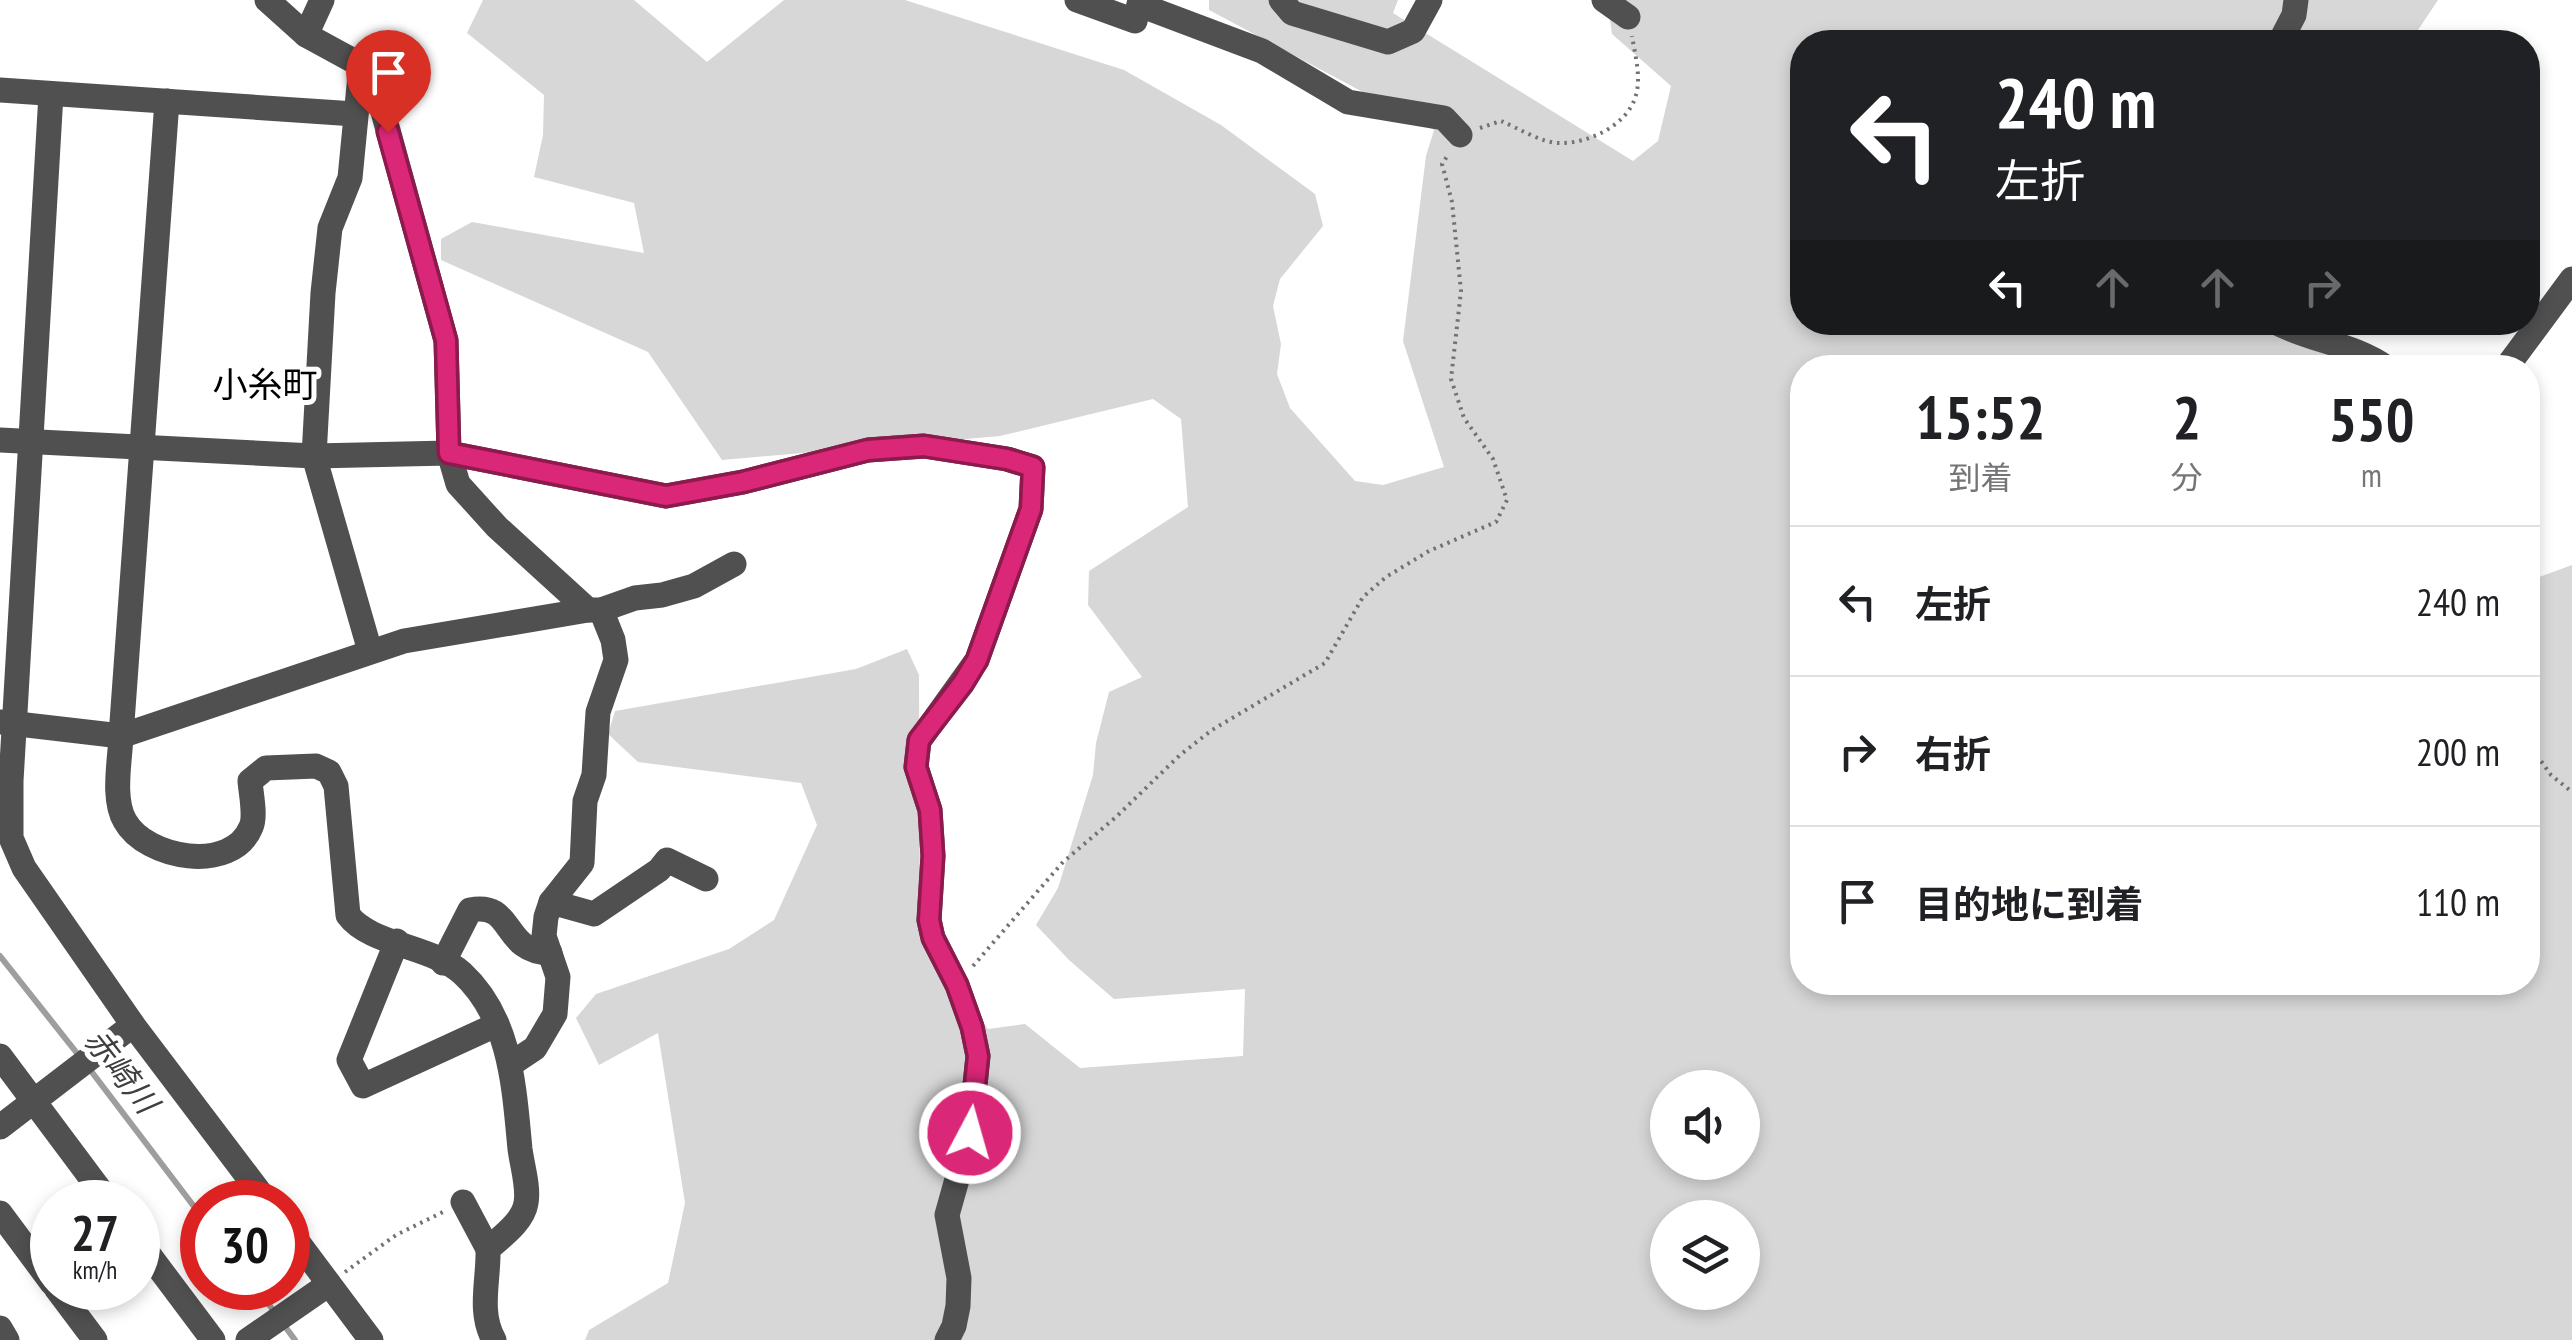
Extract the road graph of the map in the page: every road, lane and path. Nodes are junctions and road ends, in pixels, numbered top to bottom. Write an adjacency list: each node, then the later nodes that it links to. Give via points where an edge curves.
1 (267, 0): 11 (street)
2 (322, 0): 11 (street)
3 (1077, 0): 8 (street, via 1134,21)
4 (1281, 0): 5 (street, via 1292,13 1388,42 1414,31)
5 (1430, 0)
6 (1604, 0): 9 (street)
7 (2296, 0): 10 (street)
8 (1140, 3): 17 (street, via 1262,50 1348,102 1444,118)
9 (1628, 17): 17 (path, via 1636,97 1602,134 1558,144 1501,121)
10 (2286, 30)
11 (306, 35): 12 (street)
12 (362, 65): 16 (street); 25 (street, via 380,101 446,340)
13 (0, 90): 14 (street)
14 (52, 94): 15 (street); 23 (street)
15 (167, 101): 16 (street); 24 (street)
16 (356, 114): 26 (street, via 350,178 330,228 322,293)
17 (1460, 135): 39 (path, via 1442,164 1460,290 1451,379 1507,500 1496,522 1386,577 1363,597 1325,664 1180,756 1062,862)
18 (2572, 279): 19 (street)
19 (2540, 322)
20 (2304, 335): 21 (street)
21 (2365, 355)
22 (0, 440): 23 (street)
23 (31, 441): 24 (street); 30 (street)
24 (142, 447): 26 (street); 31 (street)
25 (449, 453): 26 (street); 28 (street, via 458,484 497,527); 39 (street, via 666,496 868,450 924,446 1033,467 1031,509 977,660 919,740 916,767 930,810 933,856 929,920)
26 (314, 456): 29 (street)
27 (734, 564): 28 (street, via 694,586)
28 (594, 610): 29 (street); 35 (street, via 613,640 616,660 598,712 582,863)
29 (370, 652): 31 (street)
30 (7, 723): 31 (street); 40 (street, via 11,838 24,868)
31 (121, 736): 36 (street, via 124,820 157,849 182,856 223,852 243,839 253,825 250,781 266,768 316,766 329,772 336,786 348,915 358,928)
32 (2540, 760): 33 (path)
33 (2572, 792)
34 (706, 879): 35 (street, via 667,860 594,914)
35 (551, 902): 37 (street, via 544,936)
36 (397, 941): 38 (street); 41 (street, via 349,1060 363,1086)
37 (550, 952): 38 (street, via 530,952 501,916 477,908); 43 (street, via 558,976 556,1014 535,1048)
38 (443, 963): 41 (street, via 486,998)
39 (957, 985): 63 (street, via 978,1056 970,1133 947,1215 959,1278)
40 (132, 1025): 44 (street); 47 (street)
41 (496, 1025): 43 (street)
42 (0, 1056): 44 (street)
43 (511, 1064): 50 (street, via 526,1203)
44 (33, 1102): 45 (street); 46 (street)
45 (0, 1127)
46 (92, 1180)
47 (250, 1180)
48 (463, 1202): 50 (street); 54 (path, via 396,1235)
49 (0, 1213): 51 (street)
50 (488, 1249): 62 (street, via 484,1310)
51 (30, 1253)
52 (310, 1259): 54 (street)
53 (160, 1269): 59 (street)
54 (329, 1284): 60 (street); 61 (street)
55 (73, 1310): 58 (street)
56 (0, 1328): 57 (street)
57 (8, 1340)
58 (95, 1340)
59 (213, 1340)
60 (248, 1340)
61 (371, 1340)
62 (494, 1340)
63 (946, 1340)

